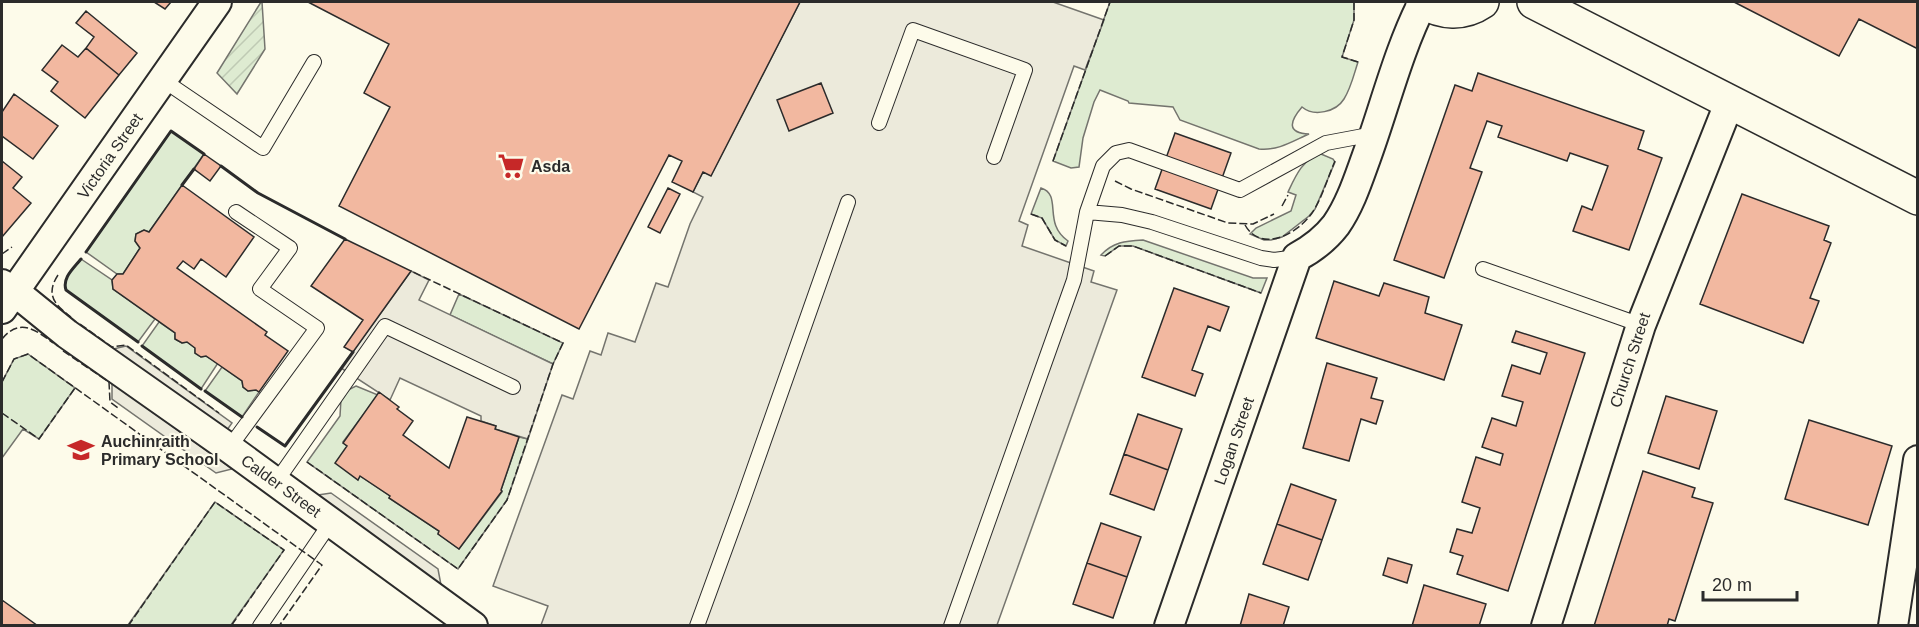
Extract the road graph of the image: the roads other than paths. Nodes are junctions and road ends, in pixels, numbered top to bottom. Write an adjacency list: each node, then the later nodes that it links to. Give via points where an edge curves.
1 (217, 2): 6 (street, Victoria Street)
2 (1423, 2): 3 (main road, via 1436,9 1455,11); 9 (street)
3 (1482, 2)
4 (1534, 2): 7 (main road)
5 (314, 62): 6 (lane, via 263,148)
6 (163, 80): 17 (street, Victoria Street)
7 (1730, 101): 11 (main road); 18 (street, Church Street)
8 (879, 123): 10 (lane, via 913,30 1025,70)
9 (1375, 134): 14 (lane, via 1326,143 1240,189 1129,150 1116,153 1103,166); 15 (street, via 1354,190 1335,225)
10 (994, 157)
11 (1917, 198)
12 (848, 202): 26 (lane)
13 (236, 212): 20 (lane, via 290,248 260,289 317,328)
14 (1087, 212): 15 (lane, via 1152,222 1261,258); 27 (lane, via 1074,280)
15 (1297, 257): 28 (street, Logan Street)
16 (1484, 269): 18 (lane)
17 (6, 295): 20 (street, Calder Street)
18 (1641, 325): 29 (street, Church Street)
19 (513, 387): 22 (lane, via 385,326)
20 (229, 448): 22 (street, Calder Street)
21 (1917, 460): 30 (street)
22 (276, 482): 23 (street, Calder Street)
23 (331, 522): 24 (lane); 25 (street, Calder Street)
24 (260, 626)
25 (473, 626)
26 (697, 626)
27 (951, 626)
28 (1169, 626)
29 (1546, 626)
30 (1893, 626)

